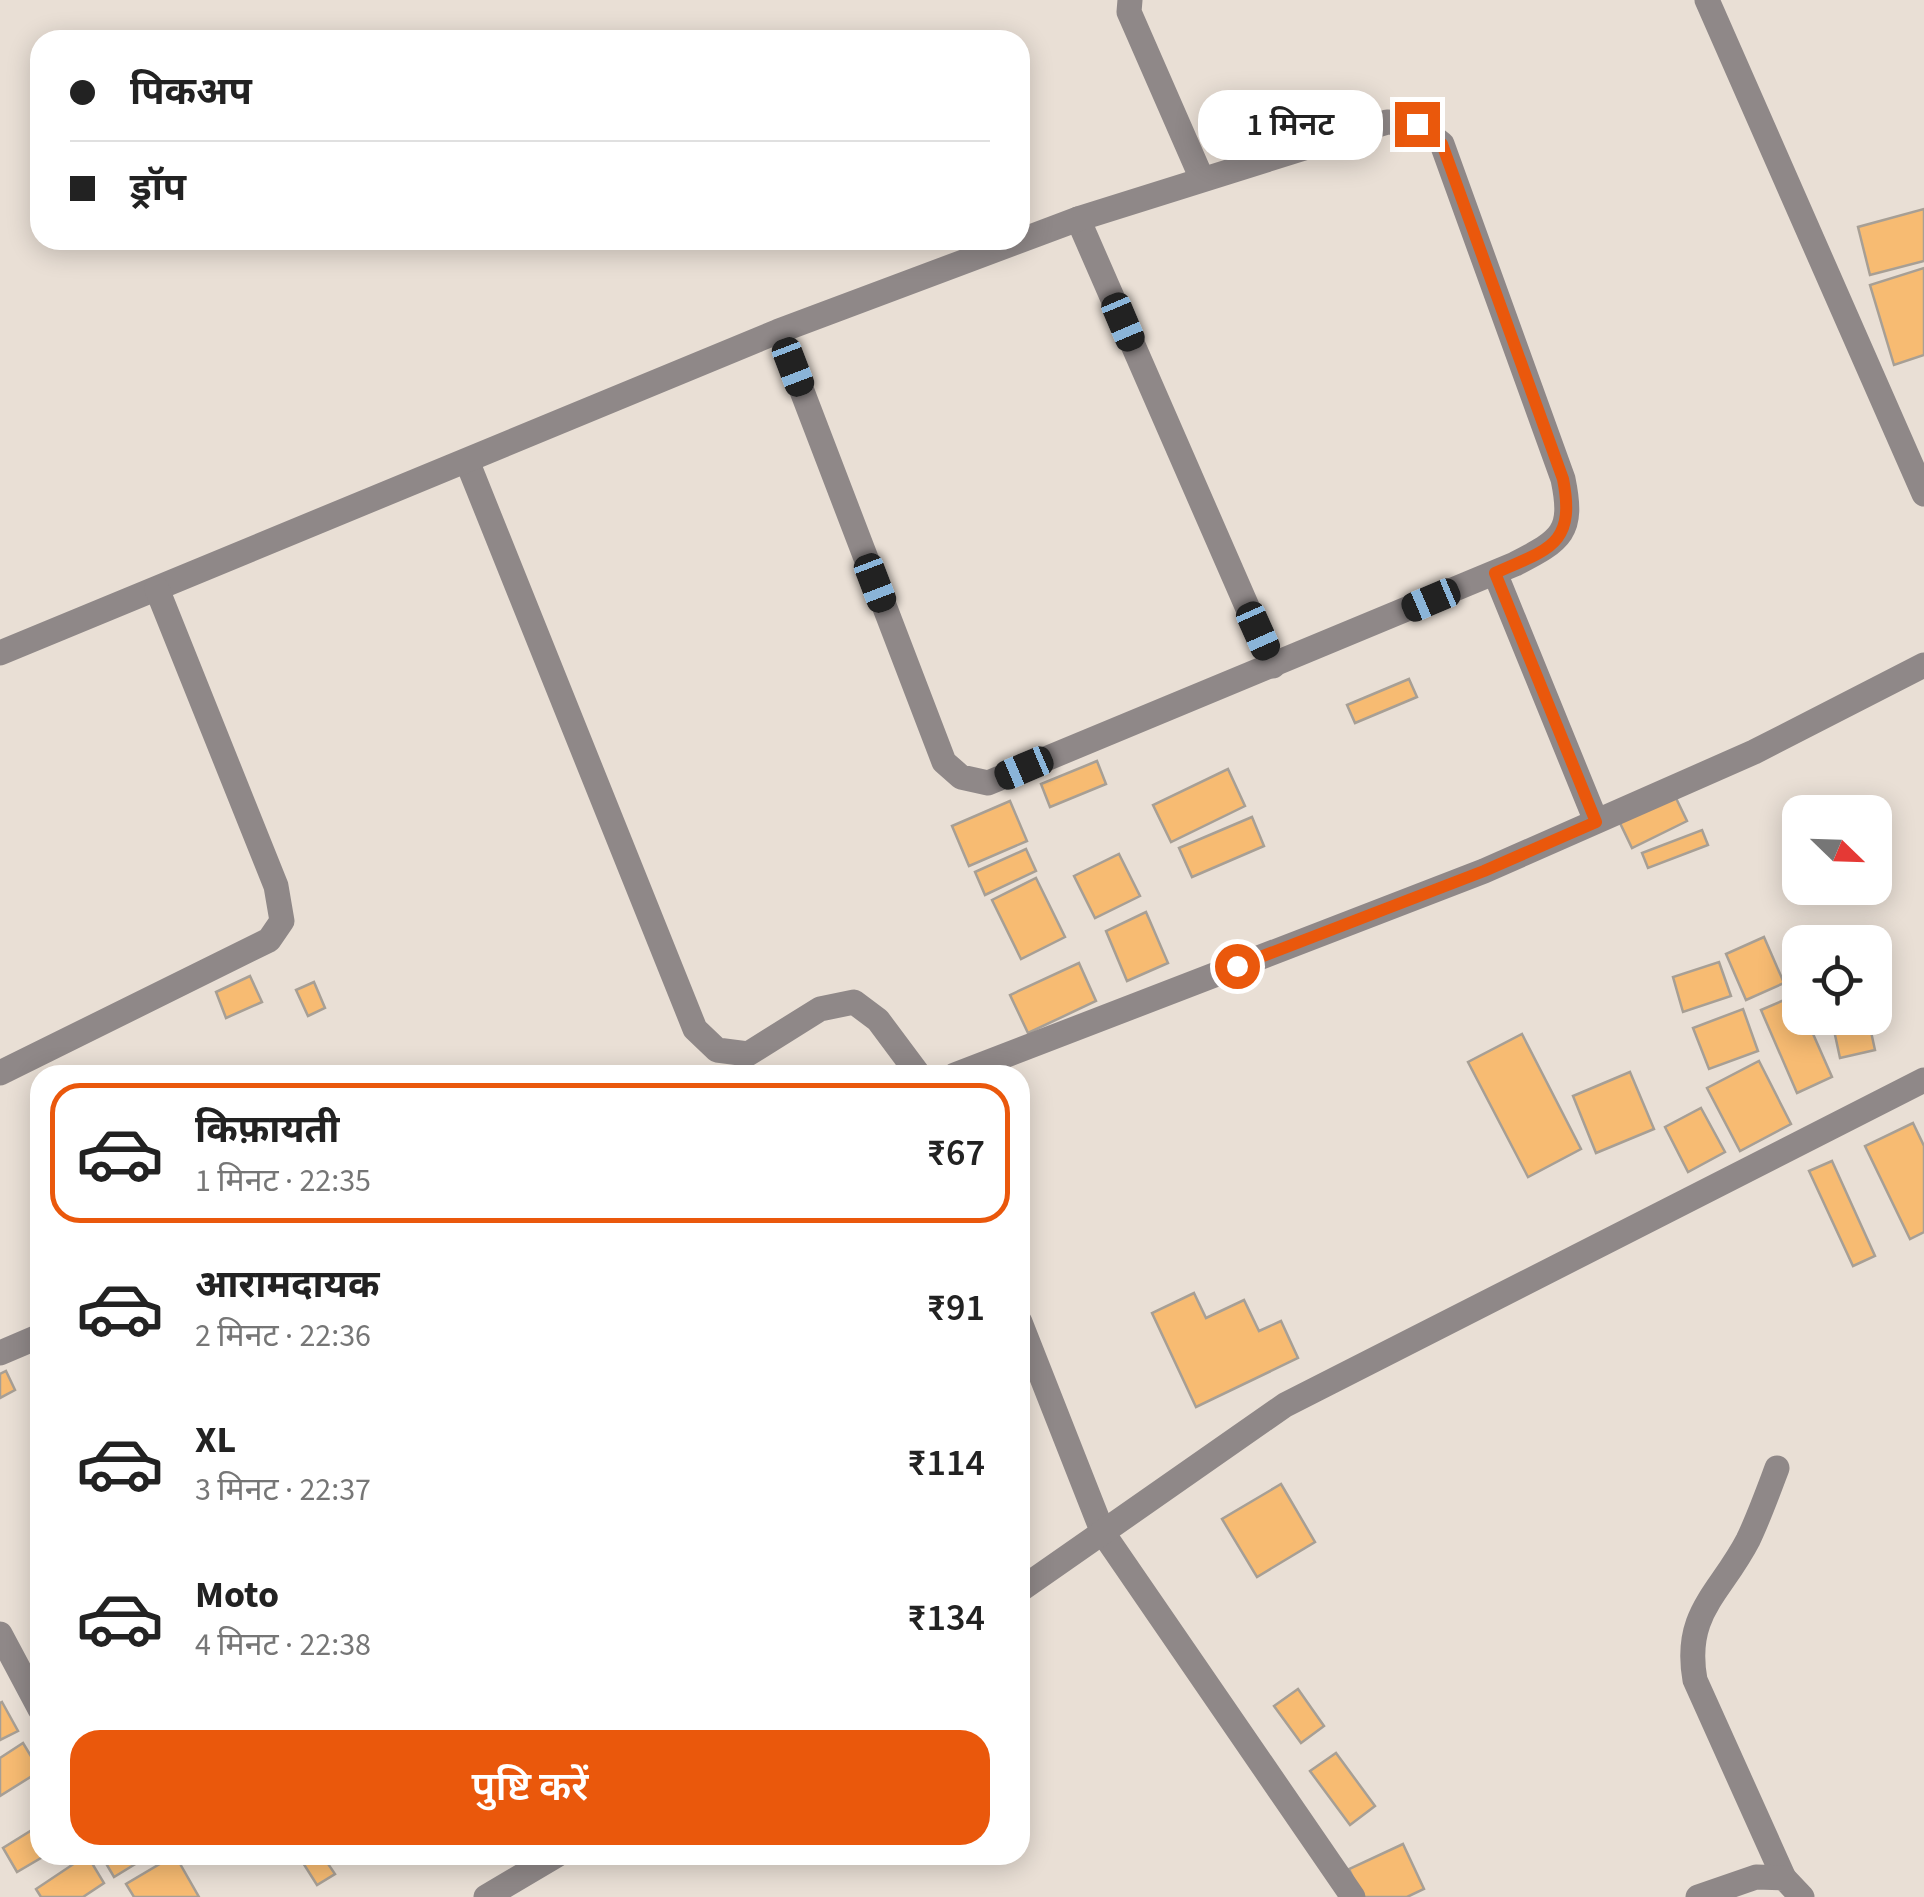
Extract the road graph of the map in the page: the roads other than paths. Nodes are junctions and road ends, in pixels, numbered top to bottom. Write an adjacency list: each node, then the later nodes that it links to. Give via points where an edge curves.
1 (1130, 0): 3 (street, via 1129,12)
2 (1707, 0): 9 (street)
3 (1202, 179): 4 (street); 10 (street, via 1386,122 1417,124 1442,144 1563,479 1570,515 1555,544)
4 (1078, 219): 5 (street); 14 (street)
5 (1030, 237)
6 (995, 250): 7 (street)
7 (779, 331): 8 (street); 14 (street, via 944,762 961,777 988,783)
8 (467, 460): 11 (street); 16 (street, via 696,1029 716,1050 748,1054 820,1009 854,1002 878,1020)
9 (1924, 494)
10 (1495, 573): 14 (street); 15 (street)
11 (157, 589): 12 (street); 18 (street, via 276,886 282,921 269,940)
12 (0, 653)
13 (1924, 665): 15 (street, via 1754,752)
14 (1273, 666)
15 (1596, 822): 17 (street)
16 (912, 1065)
17 (981, 1065)
18 (0, 1073)
19 (1924, 1080): 24 (street, via 1285,1405)
20 (30, 1340): 22 (street)
21 (1030, 1347): 24 (street)
22 (0, 1354)
23 (1778, 1468): 29 (street, via 1748,1540 1703,1611 1689,1648 1695,1680)
24 (1103, 1533): 25 (street); 31 (street)
25 (1030, 1583)
26 (2, 1643): 27 (street)
27 (30, 1692)
28 (514, 1865): 30 (street)
29 (1784, 1878): 32 (street, via 1756,1877); 33 (street)
30 (486, 1897)
31 (1353, 1897)
32 (1698, 1897)
33 (1802, 1897)

